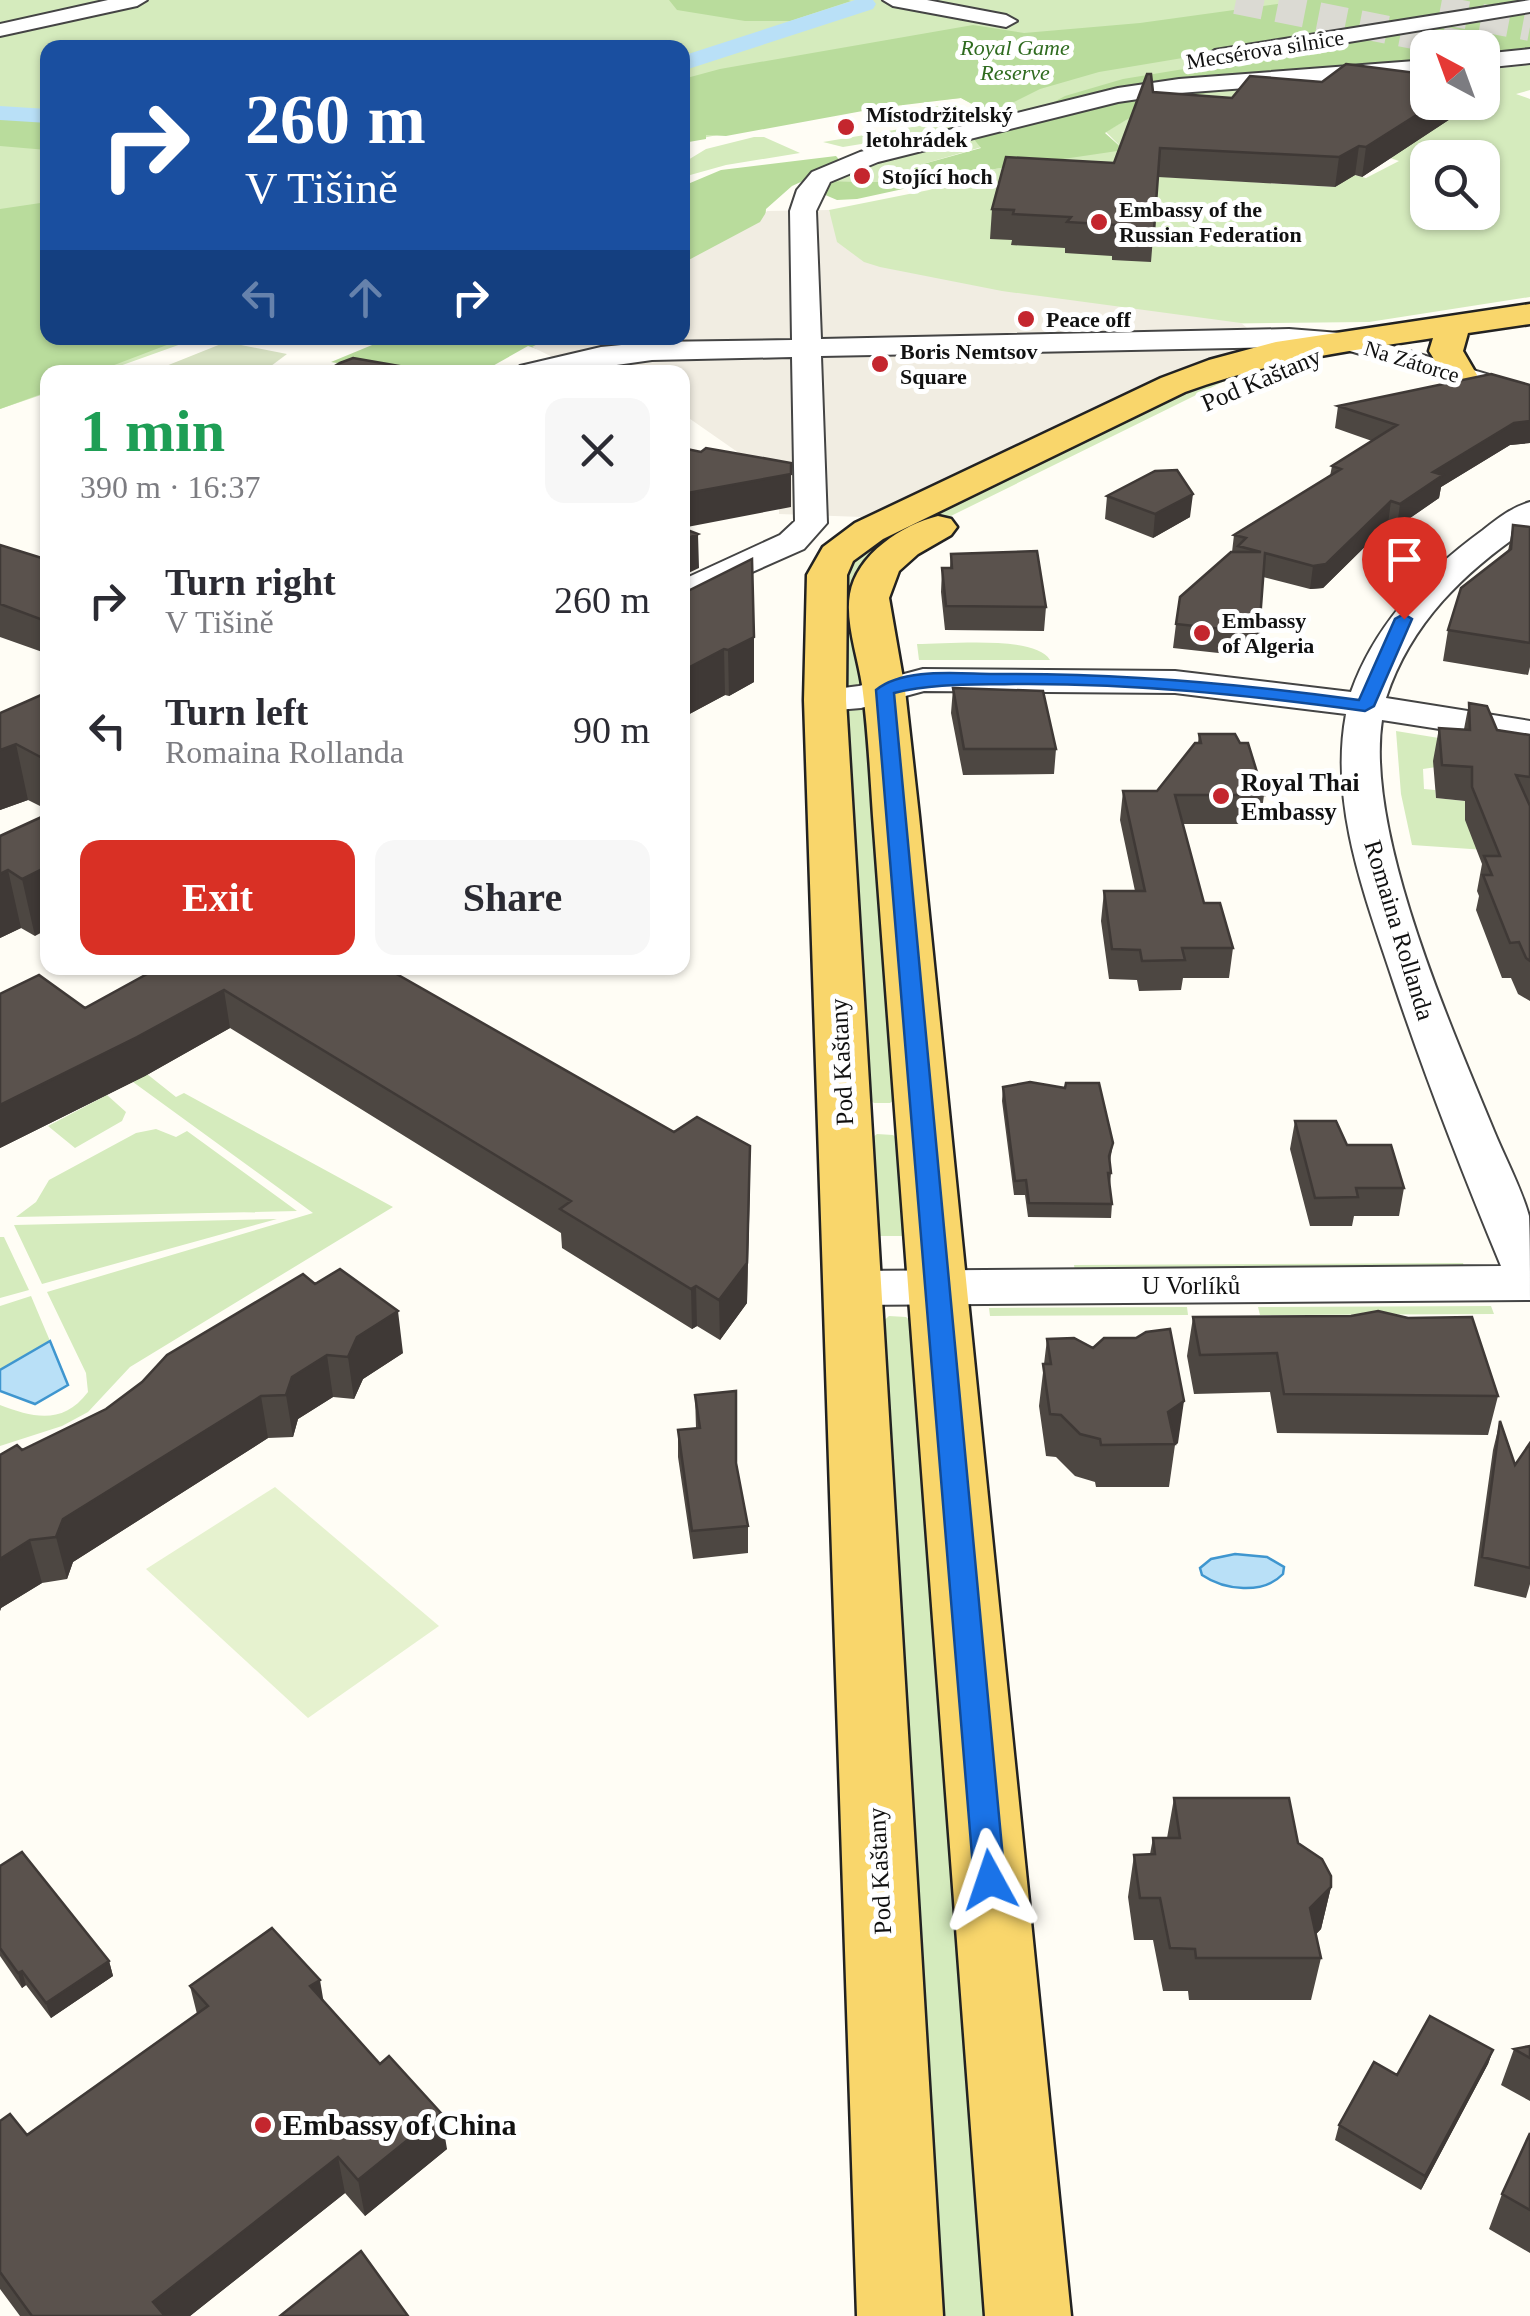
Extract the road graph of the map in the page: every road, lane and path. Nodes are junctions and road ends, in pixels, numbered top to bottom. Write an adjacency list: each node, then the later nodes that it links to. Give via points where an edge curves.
1 (138, 0): 5 (street)
2 (899, 0): 4 (street)
3 (1530, 6): 9 (street, Mecsérova silnice, via 1091,78 1053,91)
4 (1006, 22)
5 (0, 30)
6 (1530, 56): 7 (street)
7 (1500, 59)
8 (1410, 68): 9 (street, via 1158,88)
9 (1007, 120): 13 (street, via 870,156 815,182 803,210)
10 (1530, 314): 11 (main road)
11 (1453, 327): 12 (main road); 15 (main road, via 1446,352)
12 (1352, 343): 13 (street, via 1289,338); 15 (street, Na Zátorce); 19 (main road, Pod Kaštany, via 1246,381 896,552 877,572 869,598); 20 (main road, Pod Kaštany, via 1276,352 1199,374 856,538 828,575)
13 (808, 347): 14 (street, via 631,352); 18 (street, via 807,529)
14 (556, 365)
15 (1460, 375): 16 (street, Na Zátorce)
16 (1530, 396)
17 (1530, 512): 21 (street, Romaina Rollanda, via 1474,551 1404,619)
18 (690, 590)
19 (884, 690): 20 (street); 21 (street, via 923,680 1085,678 1226,686); 24 (main road, Pod Kaštany)
20 (825, 700): 25 (main road, Pod Kaštany)
21 (1365, 706): 22 (street); 23 (street, Romaina Rollanda, via 1360,791 1384,892 1446,1073)
22 (1530, 732)
23 (1530, 1280): 24 (street, U Vorlíků)
24 (938, 1287): 25 (street, U Vorlíků); 27 (main road, Pod Kaštany)
25 (852, 1288): 26 (main road, Pod Kaštany)
26 (900, 2316)
27 (1028, 2316)

